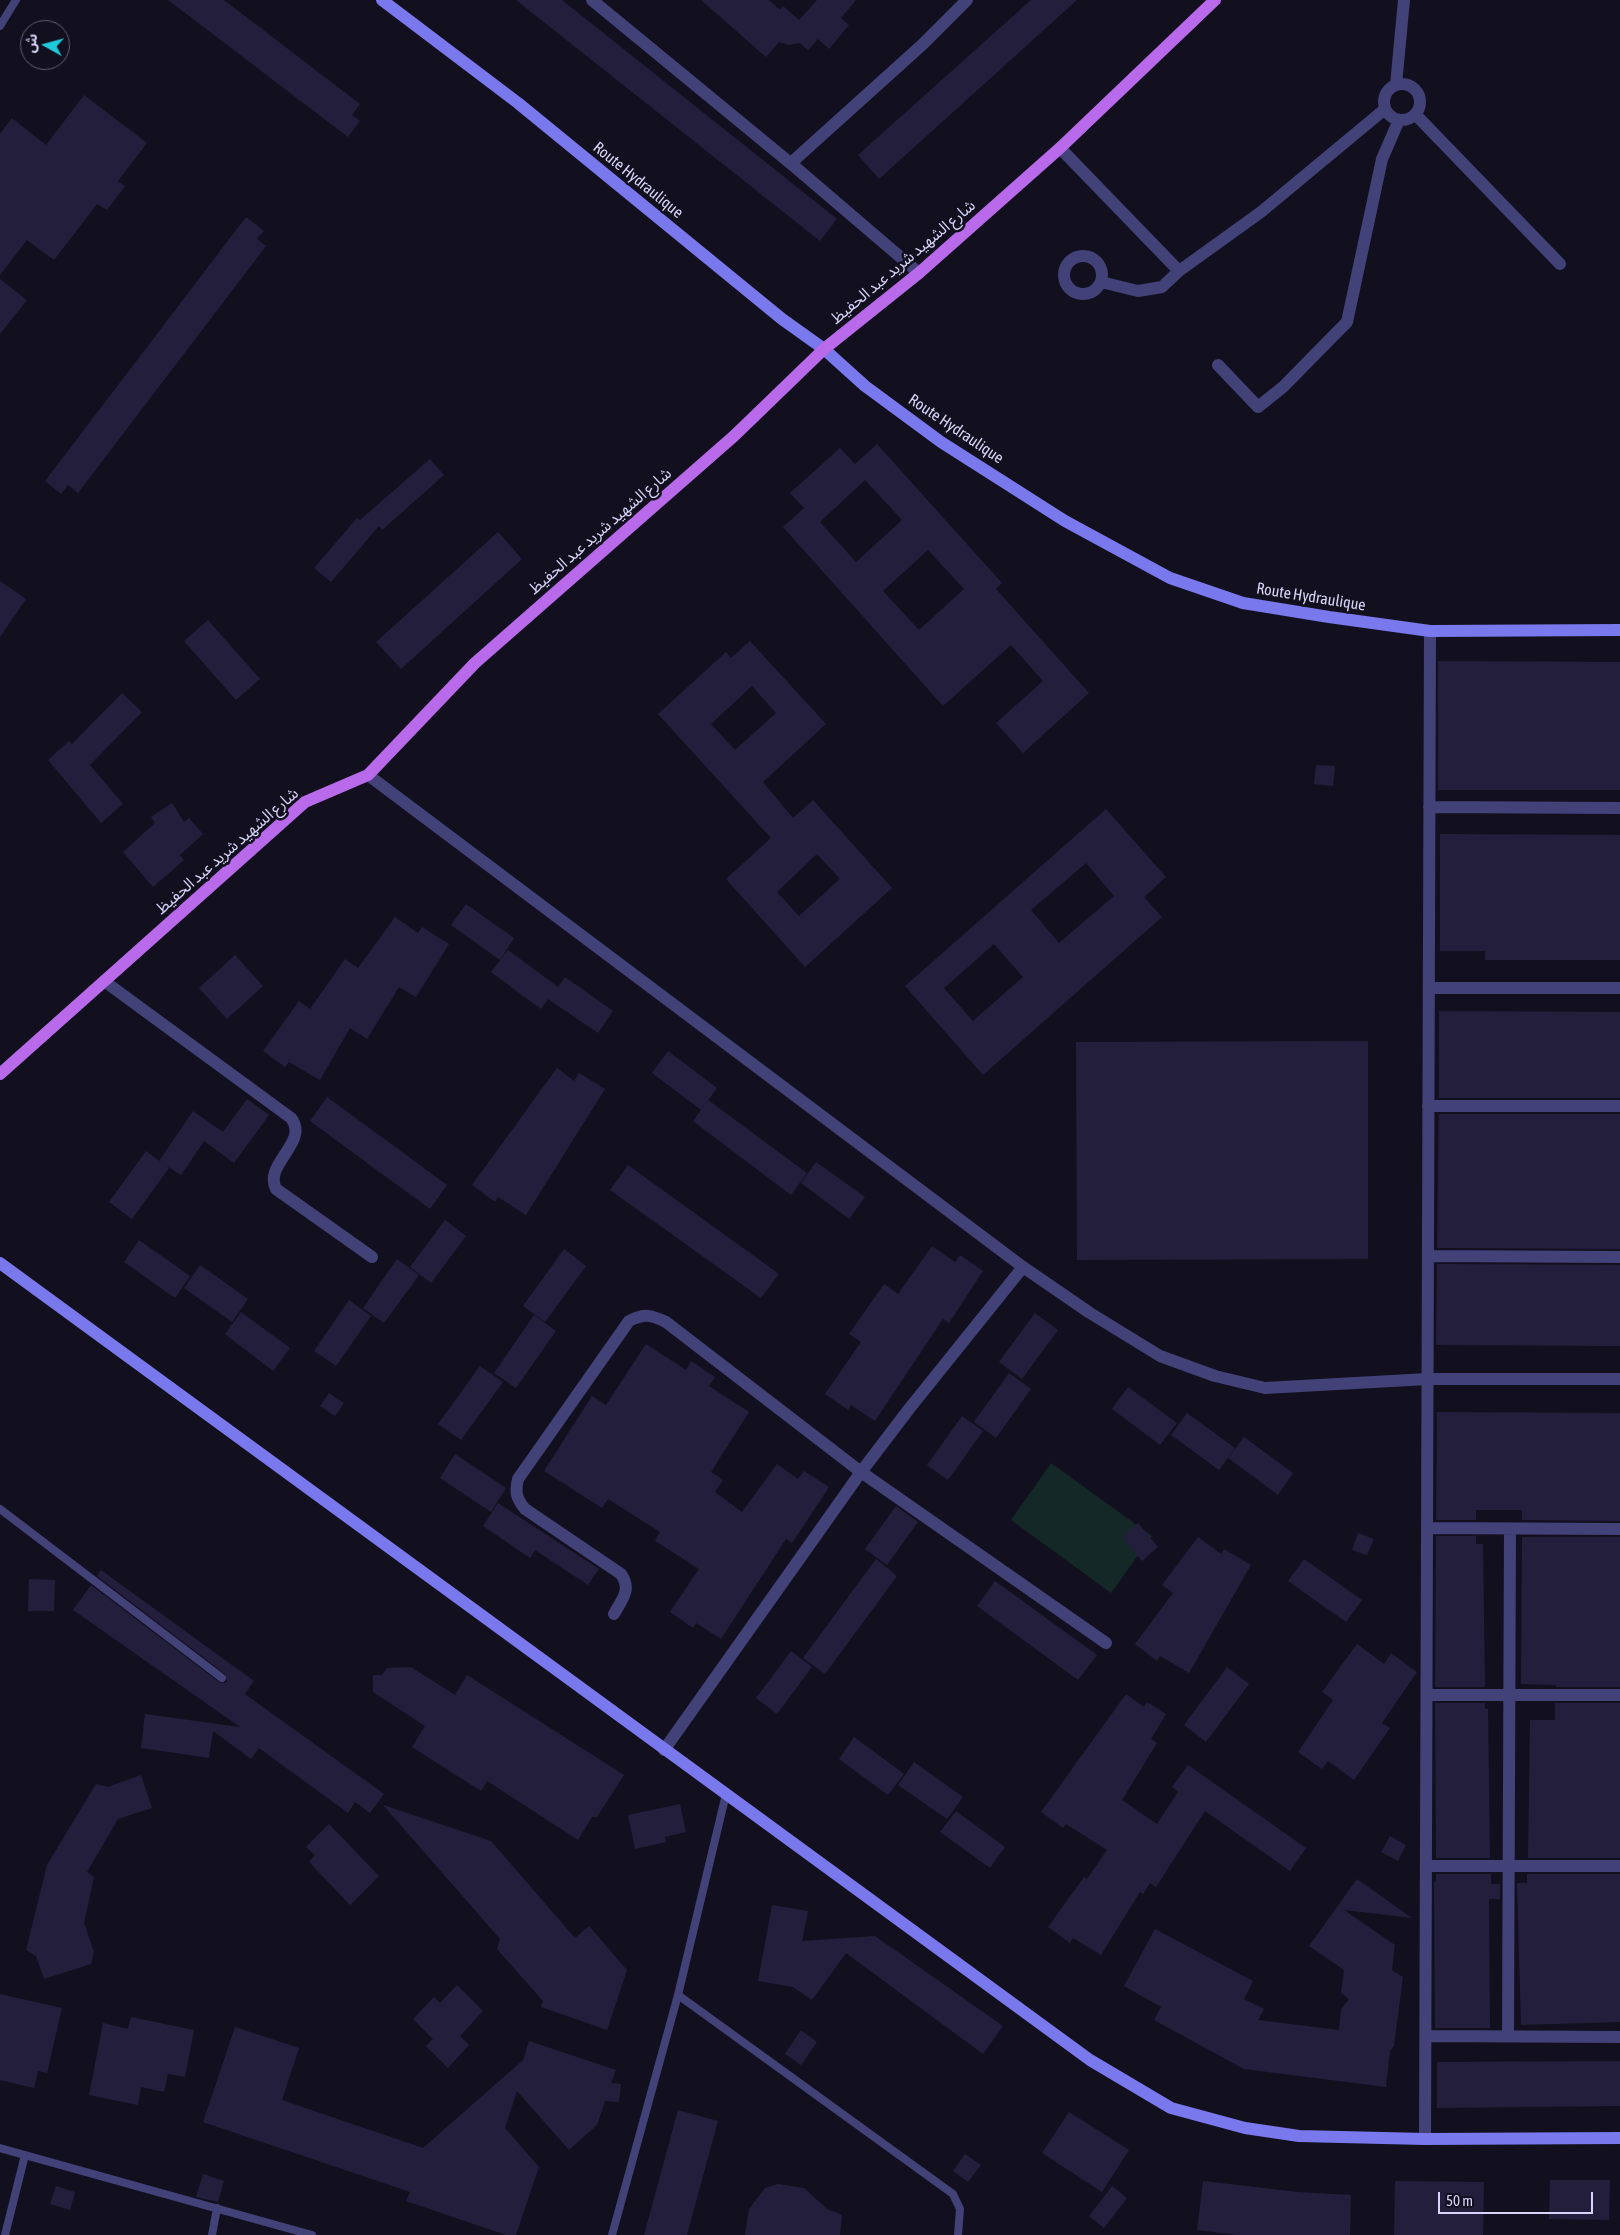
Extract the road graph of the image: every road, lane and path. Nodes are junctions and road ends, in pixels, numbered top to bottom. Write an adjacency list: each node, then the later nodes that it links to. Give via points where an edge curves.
1 (16, 0): 7 (lane)
2 (382, 0): 18 (main road, Route Hydraulique, via 518,103 782,319)
3 (592, 0): 13 (street)
4 (967, 0): 13 (street, via 923,44)
5 (1404, 0): 8 (street)
6 (1213, 1): 12 (main road, شارع الشهيد شريد عبد الحفيظ)
7 (0, 26)
8 (1396, 85): 9 (street, via 1384,97); 10 (street, via 1408,85 1417,92 1419,104)
9 (1385, 109): 11 (street); 15 (street, via 1261,212)
10 (1415, 114): 11 (street); 14 (street)
11 (1399, 120): 19 (street, via 1382,158 1347,322 1258,407)
12 (1060, 148): 15 (street); 16 (main road, شارع الشهيد شريد عبد الحفيظ)
13 (790, 163): 16 (street)
14 (1560, 264)
15 (1179, 271): 17 (street, via 1162,287 1138,291)
16 (919, 273): 18 (main road, شارع الشهيد شريد عبد الحفيظ)
17 (1100, 282)
18 (824, 349): 21 (main road, Route Hydraulique, via 864,386 941,442 1064,521 1170,578 1243,603); 22 (main road, شارع الشهيد شريد عبد الحفيظ, via 734,436 475,663)
19 (1218, 365)
20 (1620, 630): 21 (main road, Route Hydraulique)
21 (1430, 631): 23 (street)
22 (368, 775): 25 (main road, شارع الشهيد شريد عبد الحفيظ, via 306,802); 35 (street)
23 (1430, 807): 24 (street); 26 (street)
24 (1620, 808)
25 (104, 981): 28 (main road, شارع الشهيد شريد عبد الحفيظ); 33 (street, via 291,1118 296,1130 273,1174 272,1182 276,1189)
26 (1429, 988): 27 (street); 29 (street)
27 (1620, 988)
28 (0, 1074)
29 (1428, 1106): 30 (street); 31 (street)
30 (1620, 1106)
31 (1428, 1256): 32 (street); 36 (street)
32 (1620, 1256)
33 (372, 1257)
34 (0, 1263): 49 (main road)
35 (1024, 1267): 36 (street, via 1160,1356 1215,1376 1265,1388); 38 (street)
36 (1428, 1379): 37 (street); 40 (street)
37 (1620, 1379)
38 (861, 1472): 43 (street, via 666,1322 654,1316 641,1315 629,1321 518,1478 515,1491 525,1509 621,1574 627,1582 626,1592); 44 (street); 49 (street)
39 (0, 1509): 45 (lane)
40 (1427, 1528): 41 (street); 46 (street)
41 (1510, 1529): 42 (street); 47 (street)
42 (1620, 1529)
43 (614, 1614)
44 (1106, 1643)
45 (222, 1678)
46 (1427, 1694): 47 (street); 51 (street)
47 (1509, 1695): 48 (street); 52 (street)
48 (1620, 1695)
49 (664, 1750): 50 (main road)
50 (726, 1794): 54 (lane); 59 (main road, via 1090,2060 1171,2108 1246,2128 1298,2136)
51 (1426, 1866): 52 (street); 55 (street)
52 (1509, 1866): 53 (street); 56 (street)
53 (1620, 1866)
54 (678, 1995): 66 (lane); 67 (lane, via 953,2194 960,2208)
55 (1426, 2036): 56 (street); 59 (street)
56 (1508, 2036): 57 (street)
57 (1620, 2037)
58 (1620, 2138): 59 (main road)
59 (1426, 2139)
60 (0, 2148): 61 (lane)
61 (25, 2155): 62 (lane); 63 (lane)
62 (216, 2208): 64 (lane); 65 (lane)
63 (5, 2235)
64 (212, 2235)
65 (312, 2235)
66 (612, 2235)
67 (958, 2235)

